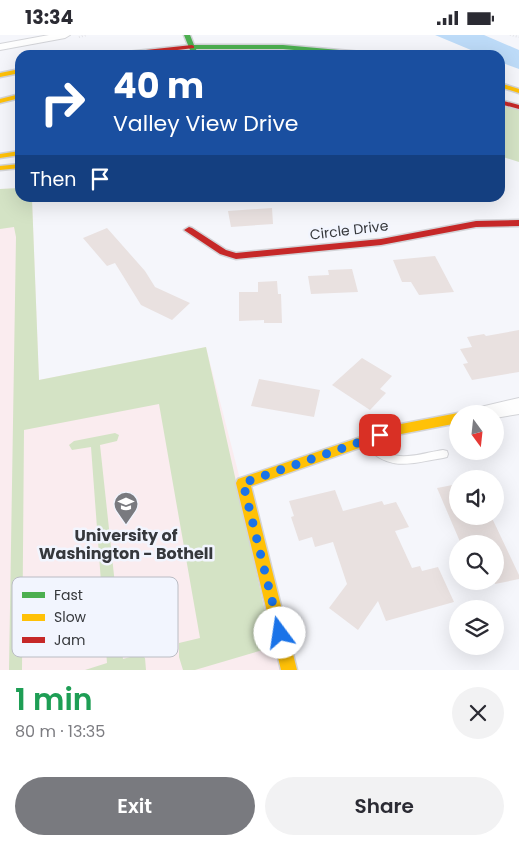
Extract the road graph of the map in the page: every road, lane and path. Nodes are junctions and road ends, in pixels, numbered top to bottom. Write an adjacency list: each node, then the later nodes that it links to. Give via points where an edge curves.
1 (65, 35): 5 (street)
2 (187, 35): 6 (main road)
3 (510, 35): 4 (path)
4 (519, 37)
5 (0, 47)
6 (194, 50)
7 (207, 50): 8 (main road, via 273,45)
8 (335, 50)
9 (15, 72): 10 (main road)
10 (0, 75)
11 (15, 81): 12 (main road)
12 (0, 84)
13 (15, 86): 15 (main road)
14 (505, 87): 16 (main road)
15 (0, 89)
16 (519, 91)
17 (505, 96): 19 (main road)
18 (15, 97): 20 (main road)
19 (519, 100)
20 (0, 101)
21 (505, 103): 22 (main road)
22 (519, 107)
23 (15, 154): 24 (main road)
24 (0, 156)
25 (15, 166): 26 (main road)
26 (0, 168)
27 (519, 223): 28 (main road, Circle Drive, via 476,223 381,242 236,256 222,252)
28 (189, 230)
29 (519, 406): 30 (street)
30 (504, 409)
31 (449, 420): 32 (main road, via 396,430)
32 (365, 441): 33 (lane, via 376,453 393,461); 34 (main road, via 243,483)
33 (443, 455)
34 (290, 670)

